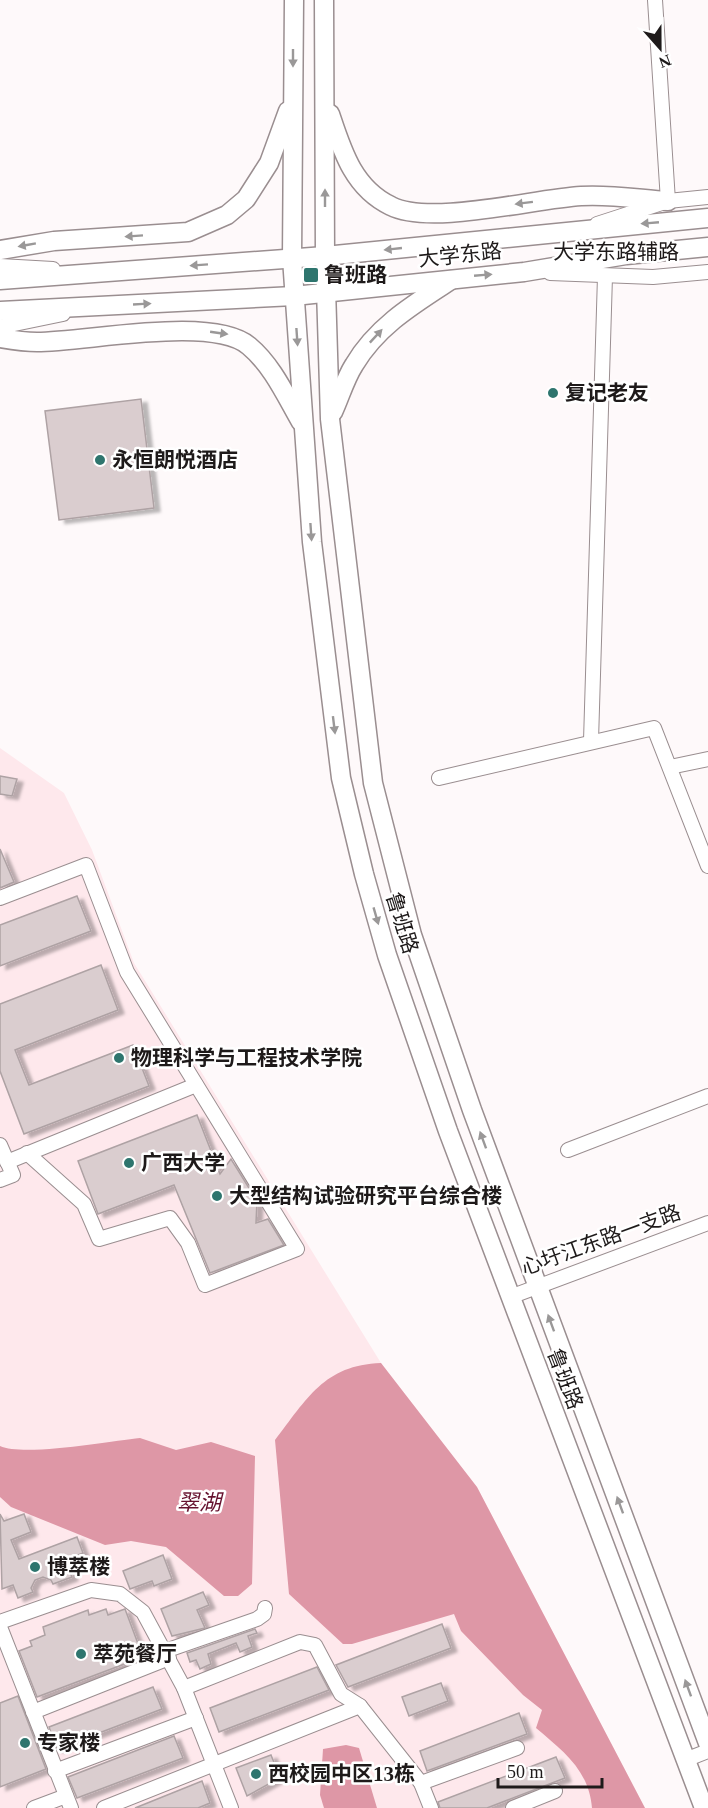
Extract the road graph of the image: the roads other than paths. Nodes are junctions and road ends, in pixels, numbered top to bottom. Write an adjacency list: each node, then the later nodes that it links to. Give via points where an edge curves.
1 (294, 0): 4 (main road, 鲁班路, one-way to 4)
2 (324, 0): 5 (main road, 鲁班路)
3 (656, 0): 7 (street)
4 (293, 98): 11 (main road, one-way to 11, via 269,163 246,198 226,216 188,232 54,241); 13 (main road, 鲁班路)
5 (325, 98): 7 (main road, one-way to 5, via 582,196 423,215 393,207 366,189 345,160); 12 (main road, 鲁班路, one-way to 5)
6 (708, 197): 7 (street, 大学东路辅路)
7 (668, 201): 9 (street, 大学东路辅路)
8 (708, 218): 9 (main road, 大学东路, one-way to 9)
9 (578, 230): 12 (main road, 大学东路, one-way to 12)
10 (708, 247): 16 (main road, 大学东路, via 626,255)
11 (0, 250)
12 (325, 256): 13 (main road, 大学东路); 21 (main road, 鲁班路)
13 (292, 258): 15 (main road, 大学东路, one-way to 15); 22 (main road, 鲁班路)
14 (0, 266): 15 (street)
15 (100, 272): 20 (main road, 大学东路)
16 (524, 272): 18 (street, 大学东路辅路); 19 (main road, 大学东路, one-way to 16)
17 (708, 272): 18 (street, 大学东路辅路)
18 (605, 276): 29 (street)
19 (454, 278): 21 (main road, 大学东路); 27 (main road, one-way to 19, via 353,366 375,335 404,310)
20 (0, 280)
21 (326, 292): 22 (main road, 大学东路); 27 (main road, 鲁班路)
22 (294, 296): 23 (main road, 大学东路, one-way to 22); 28 (main road, 鲁班路, one-way to 28)
23 (101, 306): 24 (main road, 大学东路); 25 (street)
24 (0, 311)
25 (0, 327)
26 (0, 338): 28 (main road, one-way to 28, via 35,342 201,330 230,335 249,346 271,371)
27 (330, 419): 43 (main road, 鲁班路, one-way to 27, via 412,935 391,859 373,783)
28 (303, 426): 44 (main road, 鲁班路, one-way to 44, via 312,542 339,766 356,842 387,955)
29 (591, 741): 31 (street, via 654,728); 32 (street)
30 (708, 759): 31 (street)
31 (670, 767): 33 (street)
32 (439, 778)
33 (708, 866)
34 (0, 898): 35 (street, via 86,865 127,972)
35 (196, 1085): 39 (street); 39 (street, via 297,1249 205,1285 188,1244 170,1218 99,1239 84,1204)
36 (708, 1096): 38 (street)
37 (0, 1145): 40 (street)
38 (567, 1150)
39 (27, 1153): 40 (street)
40 (7, 1161): 41 (street, via 13,1175)
41 (0, 1180)
42 (708, 1222): 43 (street, 心圩江东路一支路)
43 (538, 1285): 44 (street, 心圩江东路一支路); 52 (main road, 鲁班路, one-way to 43)
44 (510, 1297): 55 (main road, 鲁班路)
45 (265, 1608): 47 (street, via 257,1619)
46 (0, 1625): 47 (street, via 91,1590 120,1594 142,1612); 50 (street)
47 (167, 1655): 48 (street); 50 (street)
48 (184, 1689): 49 (street, via 300,1642 315,1645 341,1694); 51 (street)
49 (360, 1706): 56 (street); 58 (street)
50 (33, 1712): 57 (street)
51 (196, 1718): 56 (street); 57 (street)
52 (708, 1743)
53 (517, 1748): 58 (street)
54 (708, 1751): 55 (street)
55 (685, 1760): 66 (main road, 鲁班路)
56 (214, 1766): 62 (street); 63 (street)
57 (55, 1771): 60 (street)
58 (421, 1783): 64 (street)
59 (555, 1791): 65 (street)
60 (68, 1802): 61 (street)
61 (34, 1808)
62 (104, 1808)
63 (231, 1808)
64 (431, 1808)
65 (513, 1808)
66 (704, 1808)

